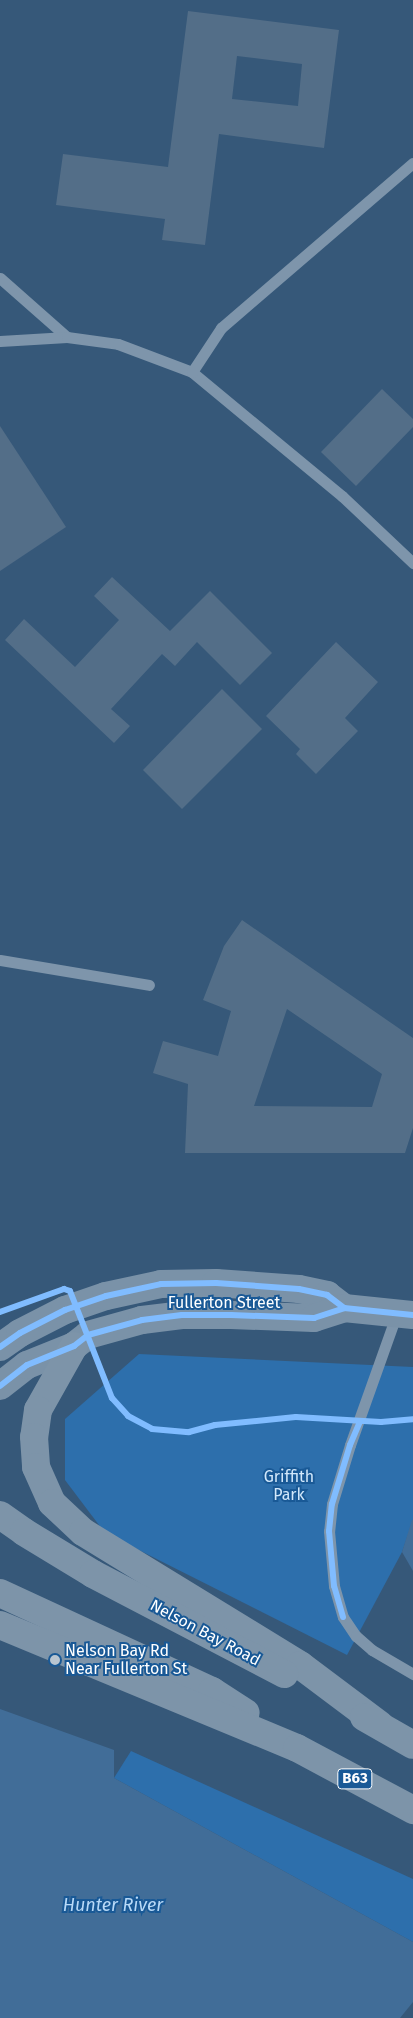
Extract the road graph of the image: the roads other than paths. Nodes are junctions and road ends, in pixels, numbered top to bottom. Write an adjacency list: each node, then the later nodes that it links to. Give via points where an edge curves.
1 (413, 163): 5 (lane, via 221,328)
2 (0, 278): 3 (lane)
3 (67, 337): 4 (lane); 5 (lane, via 118,344)
4 (0, 341)
5 (192, 372): 6 (lane, via 342,496)
6 (413, 564)
7 (0, 960): 8 (lane)
8 (149, 985)
9 (344, 1308): 10 (main road, Fullerton Street); 11 (main road, Fullerton Street, via 314,1318 165,1316 88,1335); 12 (main road, Fullerton Street, via 327,1295 299,1289 216,1283 161,1284 106,1296 65,1310)
10 (405, 1314): 17 (lane, via 350,1445 332,1504 329,1531 334,1586 343,1617 356,1636 372,1650)
11 (74, 1346): 13 (main road, Fullerton Street, via 27,1365); 18 (main road, via 38,1410 34,1437 36,1467 52,1502 83,1532 300,1665)
12 (0, 1347)
13 (0, 1386)
14 (0, 1514): 18 (main road, Nelson Bay Road, via 93,1574)
15 (0, 1593): 20 (main road, via 212,1691)
16 (0, 1625): 20 (main road, B63)
17 (413, 1674)
18 (380, 1725): 19 (main road, Nelson Bay Road)
19 (413, 1745)
20 (297, 1748): 21 (main road, B63)
21 (413, 1810)

